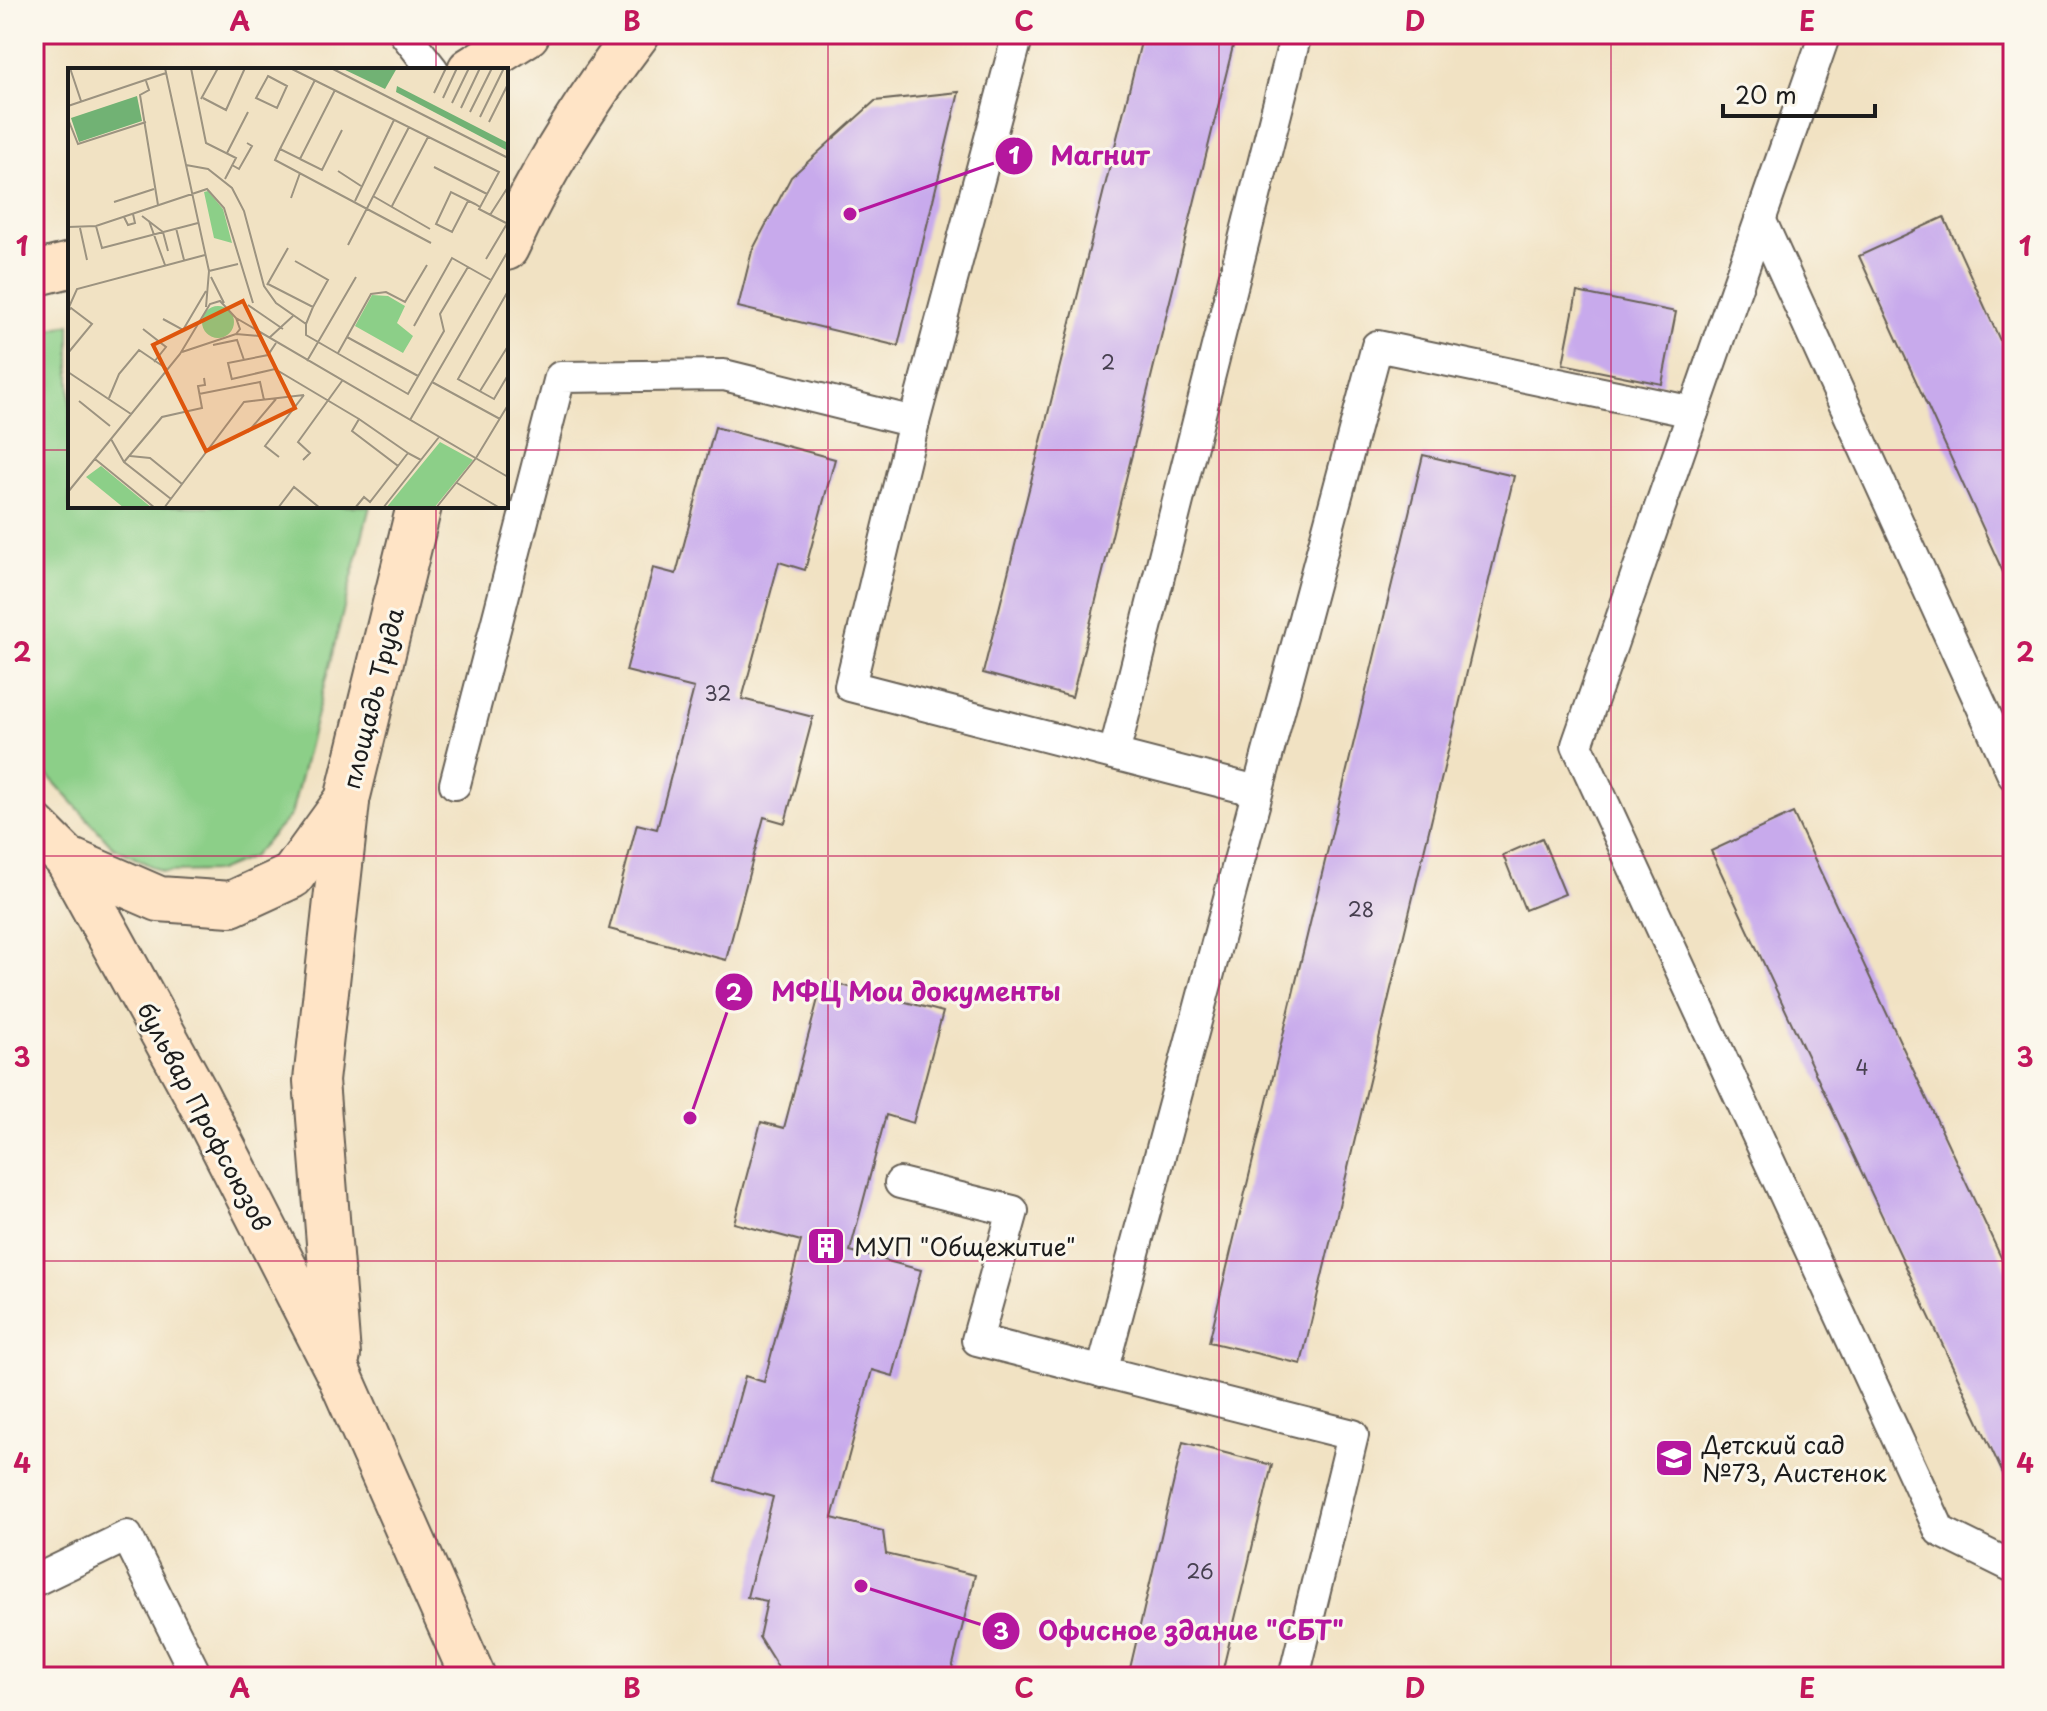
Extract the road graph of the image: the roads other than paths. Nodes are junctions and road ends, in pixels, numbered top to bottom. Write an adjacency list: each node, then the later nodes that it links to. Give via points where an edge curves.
1 (405, 34): 7 (lane)
2 (527, 34): 8 (street)
3 (637, 34): 10 (street, via 590,96)
4 (1018, 34): 14 (lane)
5 (1296, 34): 16 (lane)
6 (1825, 34): 9 (lane)
7 (431, 68)
8 (473, 68)
9 (1760, 219): 13 (lane); 17 (lane)
10 (508, 244)
11 (68, 266): 12 (street)
12 (34, 274)
13 (1693, 412): 19 (lane, via 1377,346); 26 (lane, via 1577,745 1940,1531)
14 (914, 422): 16 (lane, via 850,686); 18 (lane, via 724,375 560,377)
15 (419, 508): 20 (street, площадь Труда)
16 (1114, 754): 19 (lane)
17 (2013, 775)
18 (455, 784)
19 (1257, 791): 24 (lane)
20 (347, 800): 22 (street, площадь Труда, via 292,876 231,904 159,899); 25 (street, бульвар Профсоюзов, via 316,1081)
21 (34, 826): 22 (street, площадь Труда)
22 (67, 859): 25 (street, бульвар Профсоюзов, via 196,1094)
23 (900, 1183): 24 (lane, via 1013,1211 977,1340)
24 (1102, 1372): 30 (lane, via 1353,1435)
25 (339, 1374): 29 (street, бульвар Профсоюзов)
26 (2013, 1567)
27 (34, 1581): 28 (lane, via 127,1536)
28 (197, 1677)
29 (473, 1677)
30 (1294, 1677)

